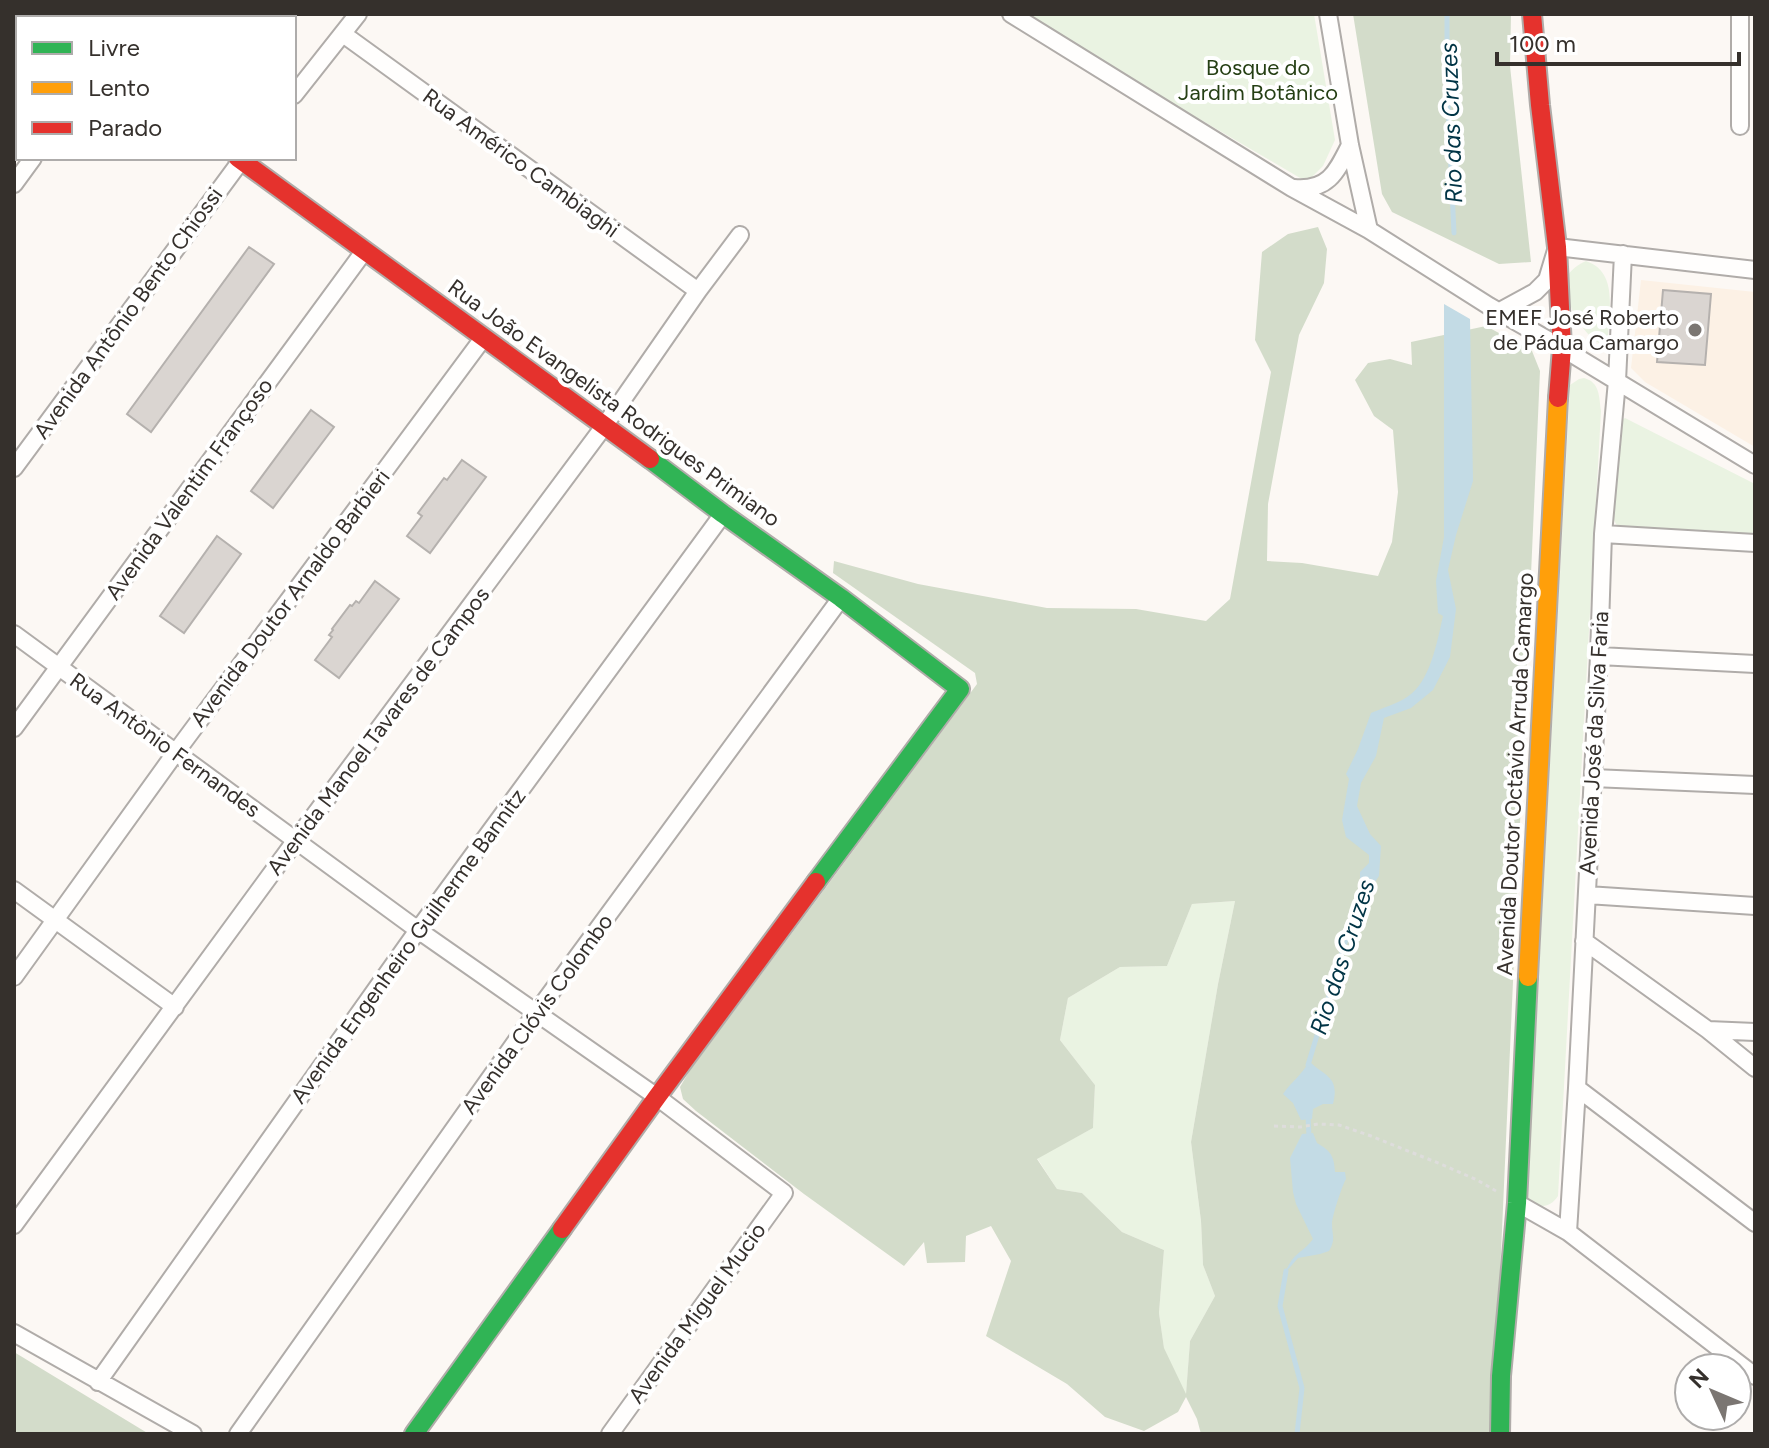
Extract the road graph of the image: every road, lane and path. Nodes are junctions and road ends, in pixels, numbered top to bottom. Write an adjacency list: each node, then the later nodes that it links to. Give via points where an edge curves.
1 (358, 14): 6 (street)
2 (1011, 14): 14 (street)
3 (1328, 14): 9 (street)
4 (1532, 14): 17 (street, Avenida Doutor Octávio Arruda Camargo)
5 (1740, 14): 8 (street)
6 (343, 34): 7 (street); 21 (street, Rua Américo Cambiaghi)
7 (296, 93)
8 (1740, 126)
9 (1350, 145): 14 (street, via 1339,168 1321,186); 15 (street)
10 (32, 160): 13 (street)
11 (240, 160): 28 (street, Avenida Antônio Bento Chiossi)
12 (242, 160): 18 (street, Rua João Evangelista Rodrigues Primiano)
13 (14, 184)
14 (1292, 188): 15 (street)
15 (1369, 230): 22 (street)
16 (740, 235): 21 (street, Avenida Manoel Tavares de Campos)
17 (1557, 247): 19 (street); 22 (street, via 1547,280 1535,292); 24 (street, Avenida Doutor Octávio Arruda Camargo)
18 (365, 250): 23 (street, Rua João Evangelista Rodrigues Primiano); 36 (street, Avenida Valentim Françoso)
19 (1623, 254): 20 (street); 25 (street, Avenida José da Silva Faria)
20 (1755, 270)
21 (698, 291): 26 (street, Avenida Manoel Tavares de Campos)
22 (1495, 308): 24 (street)
23 (484, 337): 26 (street, Rua João Evangelista Rodrigues Primiano); 38 (street, Avenida Doutor Arnaldo Barbieri)
24 (1562, 348): 25 (street); 58 (street, Avenida Doutor Octávio Arruda Camargo)
25 (1617, 381): 27 (street); 30 (street, Avenida José da Silva Faria)
26 (605, 425): 29 (street, Rua João Evangelista Rodrigues Primiano); 41 (street, Avenida Manoel Tavares de Campos)
27 (1755, 465)
28 (14, 468)
29 (723, 514): 32 (street, Rua João Evangelista Rodrigues Primiano); 46 (street, Avenida Engenheiro Guilherme Bannitz)
30 (1603, 534): 31 (street); 34 (street, Avenida José da Silva Faria)
31 (1755, 543)
32 (841, 598): 50 (street, Avenida Clóvis Colombo); 55 (street, Rua João Evangelista Rodrigues Primiano, via 960,689)
33 (14, 634): 36 (street, Rua Antônio Fernandes)
34 (1599, 656): 35 (street); 39 (street, Avenida José da Silva Faria)
35 (1755, 664)
36 (58, 667): 37 (street, Avenida Valentim Françoso); 38 (street, Rua Antônio Fernandes)
37 (14, 728)
38 (176, 752): 41 (street, Rua Antônio Fernandes); 45 (street, Avenida Doutor Arnaldo Barbieri)
39 (1593, 778): 40 (street); 43 (street, Avenida José da Silva Faria)
40 (1755, 785)
41 (296, 840): 46 (street, Rua Antônio Fernandes); 49 (street, Avenida Manoel Tavares de Campos)
42 (14, 890): 45 (street)
43 (1587, 895): 44 (street); 47 (street, Avenida José da Silva Faria)
44 (1755, 906)
45 (55, 920): 48 (street, Avenida Doutor Arnaldo Barbieri); 49 (street)
46 (418, 930): 50 (street, Rua Antônio Fernandes); 64 (street, Avenida Engenheiro Guilherme Bannitz)
47 (1584, 941): 51 (street); 54 (street, Avenida José da Silva Faria)
48 (14, 977)
49 (175, 1007): 60 (street, Avenida Manoel Tavares de Campos)
50 (536, 1013): 55 (street, Rua Antônio Fernandes); 66 (street, Avenida Clóvis Colombo)
51 (1708, 1030): 52 (street); 53 (street)
52 (1755, 1032)
53 (1755, 1068)
54 (1577, 1088): 59 (street); 61 (street, Avenida José da Silva Faria)
55 (657, 1097): 57 (street, Rua Antônio Fernandes); 67 (street)
56 (1274, 1126): 58 (path, via 1339,1125 1477,1180)
57 (784, 1193): 68 (street, Avenida Miguel Mucio)
58 (1517, 1203): 61 (street); 69 (street, Avenida Doutor Octávio Arruda Camargo)
59 (1755, 1223)
60 (14, 1225)
61 (1568, 1232): 63 (street)
62 (14, 1333): 64 (street)
63 (1755, 1376)
64 (98, 1382): 65 (street)
65 (193, 1434)
66 (238, 1434)
67 (414, 1434)
68 (610, 1434)
69 (1500, 1434)

